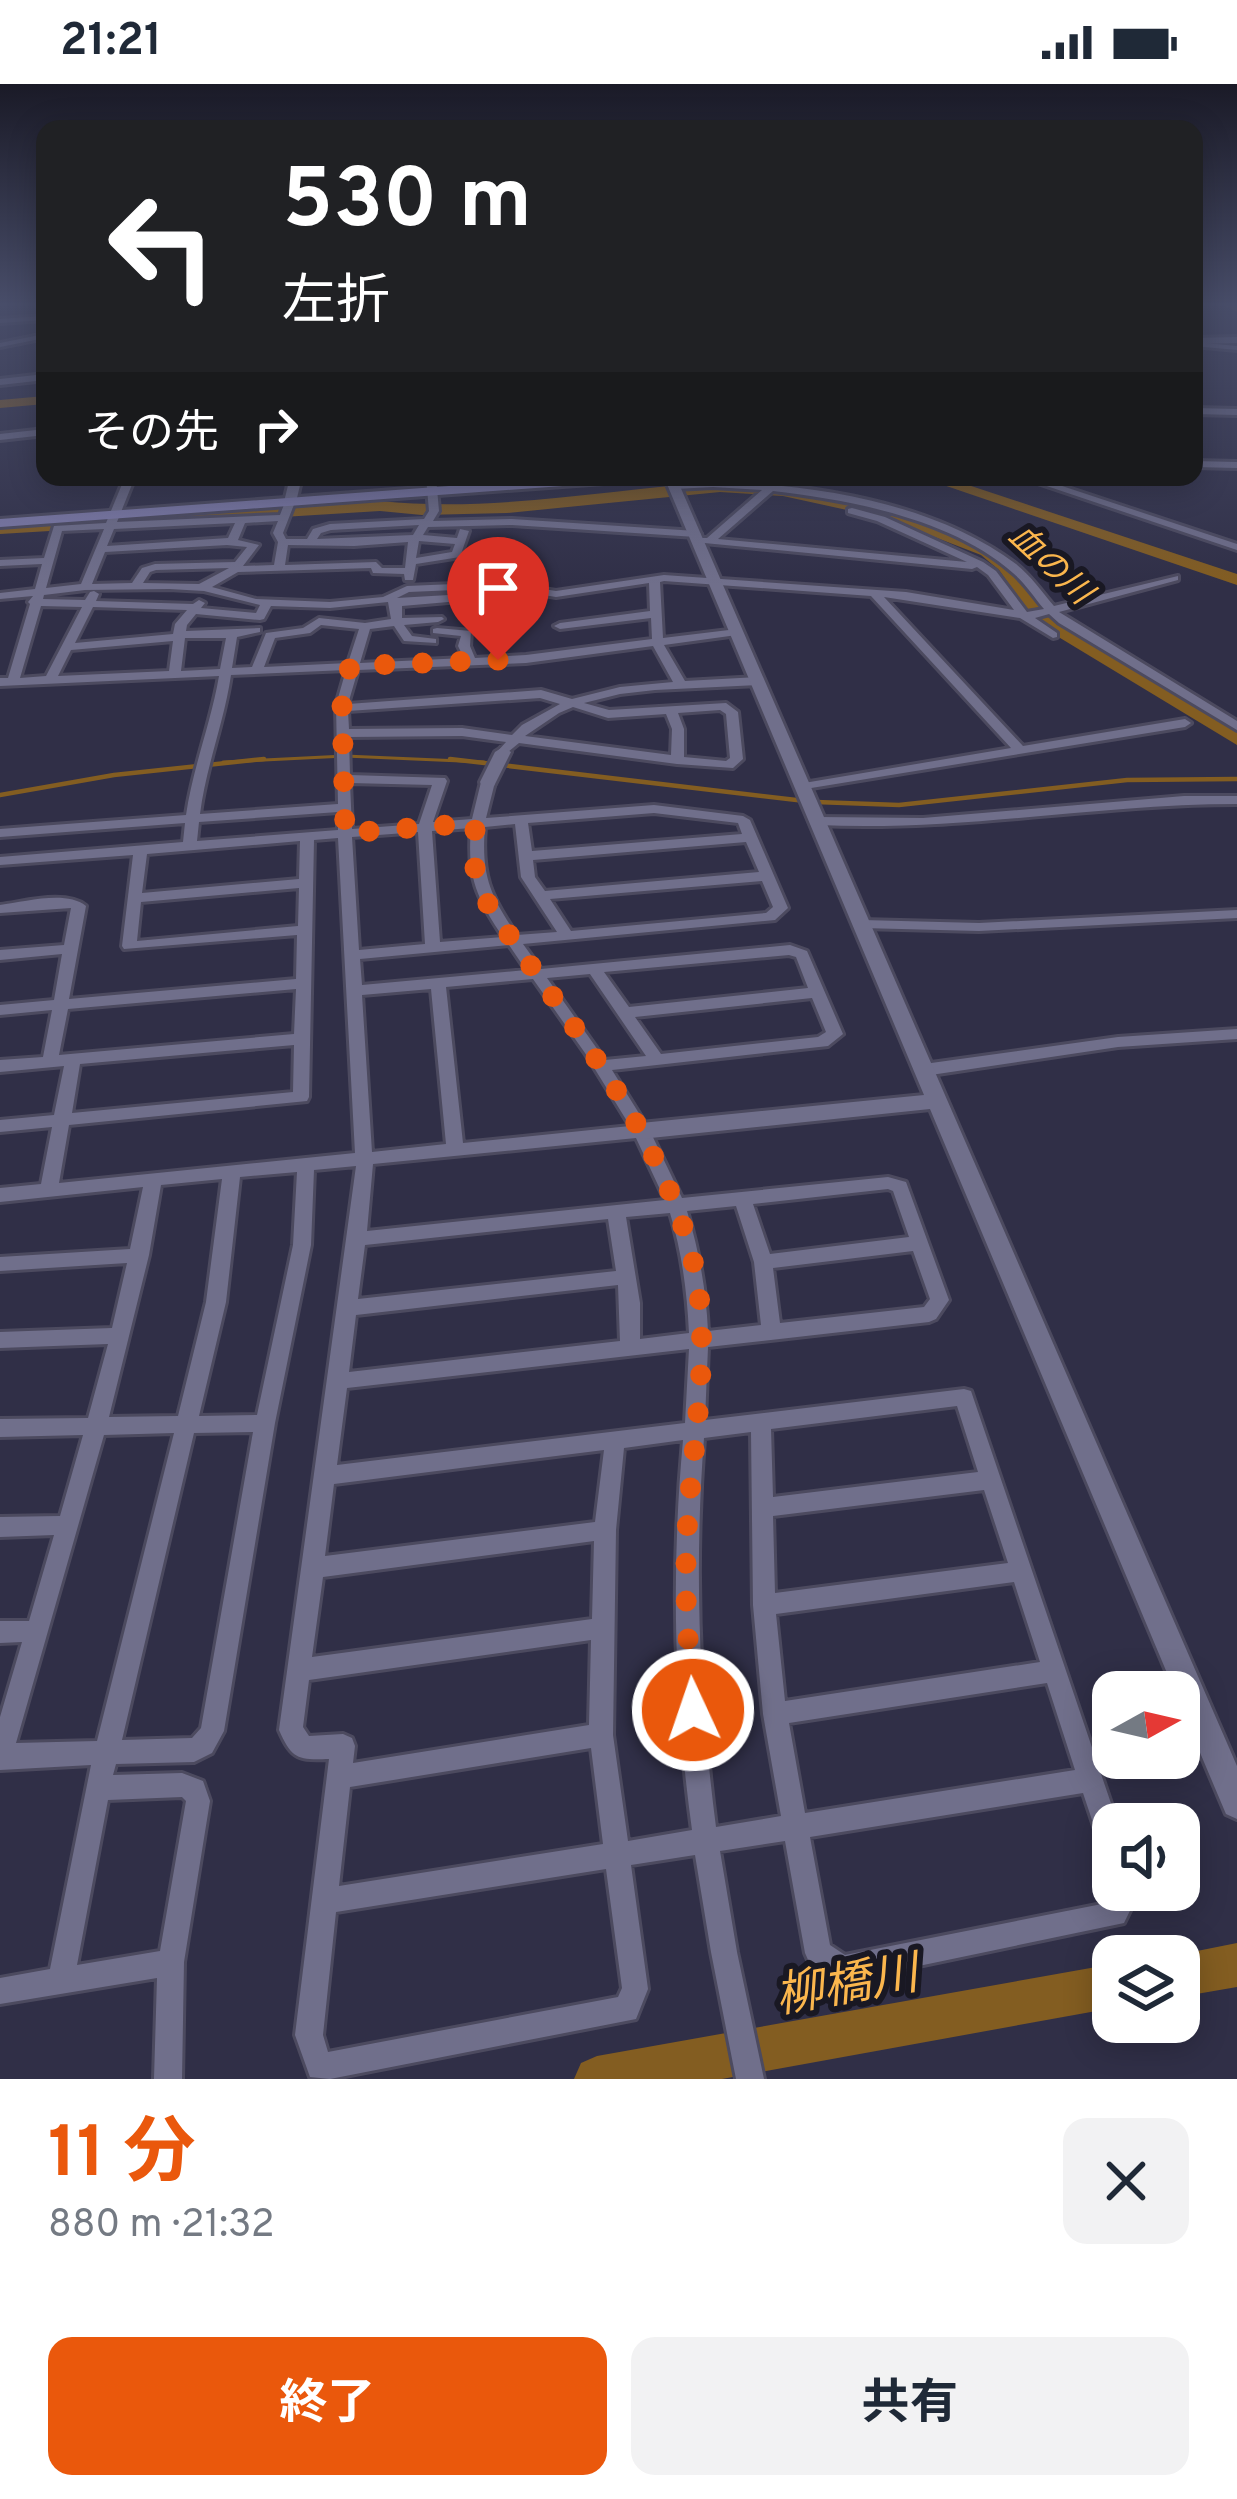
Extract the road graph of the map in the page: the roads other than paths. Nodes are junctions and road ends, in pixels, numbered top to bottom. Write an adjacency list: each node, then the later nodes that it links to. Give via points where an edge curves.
1 (1203, 411): 2 (street)
2 (1237, 412)
3 (36, 433): 4 (street)
4 (0, 437)
5 (1203, 464): 6 (street)
6 (1237, 465)
7 (125, 486): 16 (street)
8 (294, 486): 15 (street)
9 (508, 486): 14 (main road)
10 (532, 486): 14 (main road)
11 (1052, 486): 34 (street)
12 (676, 488): 27 (street)
13 (772, 490): 27 (street); 42 (street, via 881,519); 65 (street, via 878,505 992,553)
14 (433, 495): 15 (main road); 20 (street)
15 (288, 509): 16 (main road); 17 (street); 33 (street, via 278,533)
16 (117, 517): 18 (main road); 19 (street); 35 (street); 38 (street, via 58,528)
17 (242, 519): 19 (street); 28 (street)
18 (0, 520)
19 (188, 520): 32 (street)
20 (426, 523): 21 (street); 22 (street); 26 (street)
21 (395, 524): 23 (street); 25 (street)
22 (466, 524): 27 (street); 29 (street)
23 (356, 526): 30 (street, via 317,531); 31 (street)
24 (1237, 534): 34 (street)
25 (392, 538): 26 (street); 31 (street)
26 (418, 538): 29 (street); 40 (street)
27 (701, 539): 42 (street); 48 (street)
28 (232, 541): 32 (street); 36 (street)
29 (460, 541): 37 (street, via 456,555)
30 (310, 543): 31 (street); 33 (street)
31 (354, 543)
32 (179, 545): 35 (street); 43 (street)
33 (282, 546): 36 (street); 44 (street)
34 (1232, 546)
35 (104, 549): 50 (street)
36 (251, 549): 41 (street)
37 (432, 560): 40 (street); 51 (street, via 432,570 447,569)
38 (47, 561): 39 (street); 57 (street)
39 (0, 563)
40 (408, 566): 45 (street); 53 (street)
41 (236, 567): 43 (street); 44 (street); 52 (street)
42 (982, 567): 66 (street)
43 (170, 568): 49 (street, via 146,571)
44 (279, 568): 45 (street)
45 (311, 568): 62 (street)
46 (1174, 578): 65 (street)
47 (654, 580): 48 (street); 54 (street); 64 (street)
48 (717, 583): 55 (street); 71 (street)
49 (136, 585): 50 (street); 52 (street)
50 (92, 586): 57 (street); 59 (street)
51 (449, 586): 53 (street); 54 (street)
52 (208, 590): 61 (street); 63 (street)
53 (407, 590): 60 (street)
54 (550, 593): 58 (street); 70 (street)
55 (875, 594): 66 (street); 97 (street)
56 (0, 596): 57 (street)
57 (35, 597): 59 (street); 87 (street)
58 (440, 600): 60 (street); 74 (street)
59 (91, 601): 63 (street); 78 (street)
60 (393, 601): 62 (street); 67 (street)
61 (267, 602): 62 (street); 68 (street)
62 (298, 604)
63 (193, 608): 68 (street); 76 (street)
64 (656, 614): 70 (street); 77 (street)
65 (1050, 614): 66 (street); 94 (street)
66 (1026, 616): 75 (street)
67 (397, 622): 69 (street); 74 (street); 74 (street, via 408,639)
68 (258, 623): 72 (street); 73 (street)
69 (365, 626): 73 (street, via 320,621); 82 (street)
70 (560, 626): 79 (street)
71 (737, 632): 77 (street); 88 (street)
72 (232, 634): 76 (street); 83 (street)
73 (273, 634): 84 (street)
74 (434, 634): 80 (street, via 464,646); 81 (street)
75 (1053, 635)
76 (178, 636): 78 (street); 85 (street)
77 (658, 644): 79 (street); 89 (street)
78 (67, 647): 86 (street)
79 (568, 655): 80 (street)
80 (471, 661): 81 (street)
81 (425, 663): 82 (street)
82 (350, 666): 84 (street); 91 (street)
83 (226, 670): 84 (street); 85 (street); 104 (street)
84 (257, 670)
85 (176, 672): 86 (street)
86 (51, 678): 87 (street)
87 (6, 681)
88 (758, 681): 89 (street); 101 (street)
89 (682, 686): 90 (street)
90 (570, 703): 91 (street, via 541,694); 92 (street, via 608,714); 96 (street)
91 (344, 708): 95 (street)
92 (671, 710): 98 (street); 98 (street, via 728,707 738,734 735,763)
93 (1185, 723): 97 (street)
94 (1237, 726)
95 (344, 733): 96 (street); 99 (street)
96 (509, 744): 98 (street); 100 (street)
97 (1020, 751): 101 (street)
98 (677, 760)
99 (344, 779): 103 (street); 108 (street, via 440,781)
100 (488, 782): 107 (street)
101 (805, 791): 106 (street)
102 (1237, 800): 106 (street, via 913,826)
103 (344, 807): 104 (street); 110 (street)
104 (191, 818): 109 (street); 113 (street)
105 (521, 819): 107 (street); 112 (street, via 654,809 736,817); 115 (street)
106 (818, 821): 123 (street)
107 (475, 823): 108 (street); 126 (street, via 475,868)
108 (425, 827): 110 (street); 127 (street)
109 (0, 833)
110 (345, 833): 111 (street); 129 (street)
111 (308, 836): 113 (street); 118 (street)
112 (751, 838): 115 (street); 117 (street)
113 (189, 846): 114 (street)
114 (140, 850): 116 (street); 120 (street)
115 (525, 856): 119 (street)
116 (0, 861)
117 (767, 876): 119 (street); 125 (street, via 781,908 770,917)
118 (306, 883): 120 (street); 124 (street)
119 (540, 896): 125 (street)
120 (134, 898): 124 (street, via 129,946)
121 (0, 908): 128 (street, via 76,904)
122 (1237, 914): 123 (street, via 979,928)
123 (862, 924): 147 (street)
124 (305, 931): 134 (street)
125 (566, 935): 126 (street)
126 (512, 940): 127 (street); 132 (street)
127 (434, 947): 129 (street)
128 (71, 949): 130 (street); 137 (street)
129 (353, 955): 135 (street)
130 (0, 956)
131 (593, 968): 132 (street); 136 (street, via 790,950 802,955); 139 (street)
132 (535, 972): 133 (street); 146 (street)
133 (438, 982): 135 (street); 152 (street)
134 (304, 983): 137 (street); 141 (street)
135 (353, 991): 153 (street)
136 (818, 992): 139 (street); 143 (street, via 835,1034 830,1039)
137 (61, 1005): 138 (street); 144 (street)
138 (0, 1010)
139 (624, 1013): 143 (street)
140 (1237, 1034): 147 (street)
141 (303, 1039): 142 (street); 149 (street, via 302,1096)
142 (73, 1059): 144 (street); 149 (street)
143 (657, 1060): 146 (street)
144 (50, 1061): 145 (street)
145 (0, 1066)
146 (599, 1066): 151 (street)
147 (924, 1070): 148 (street)
148 (938, 1101): 151 (street); 204 (street)
149 (64, 1119): 150 (street); 157 (street)
150 (0, 1126)
151 (641, 1131): 152 (street); 160 (street)
152 (455, 1149): 153 (street)
153 (363, 1158): 154 (street); 162 (street)
154 (306, 1164): 155 (street); 177 (street, via 302,1245)
155 (232, 1172): 156 (street); 176 (street, via 216,1302)
156 (153, 1179): 157 (street); 164 (street)
157 (50, 1190): 158 (street)
158 (0, 1195)
159 (742, 1198): 160 (street); 163 (street, via 888,1183 900,1187); 165 (street)
160 (676, 1205): 161 (street); 172 (street, via 695,1269)
161 (616, 1212): 162 (street); 167 (street)
162 (357, 1239): 168 (street)
163 (920, 1243): 165 (street); 169 (street, via 940,1300 929,1315)
164 (140, 1255): 166 (street); 170 (street)
165 (763, 1262): 169 (street)
166 (0, 1264)
167 (626, 1277): 168 (street); 173 (street)
168 (348, 1308): 174 (street)
169 (772, 1332): 172 (street)
170 (119, 1336): 171 (street); 178 (street)
171 (0, 1340)
172 (701, 1340): 173 (street); 180 (street)
173 (631, 1348): 174 (street)
174 (338, 1381): 182 (street)
175 (761, 1422): 180 (street); 183 (street, via 964,1397); 184 (street)
176 (185, 1423): 177 (street); 178 (street); 198 (street)
177 (265, 1423): 198 (street, via 212,1731 194,1750)
178 (96, 1426): 179 (street); 185 (street)
179 (0, 1428)
180 (694, 1430): 181 (street); 206 (street, via 686,1565)
181 (615, 1440): 182 (street); 187 (street)
182 (323, 1476): 188 (street)
183 (991, 1480): 184 (street); 189 (street)
184 (763, 1508): 190 (street)
185 (68, 1526): 186 (street); 192 (street)
186 (0, 1527)
187 (605, 1530): 188 (street); 191 (street)
188 (312, 1568): 194 (street)
189 (1022, 1571): 190 (street); 195 (street)
190 (764, 1605): 196 (street)
191 (603, 1628): 194 (street); 197 (street)
192 (37, 1631): 193 (street); 199 (street)
193 (0, 1632)
194 (299, 1670): 200 (street, via 291,1730 303,1748 343,1746)
195 (1055, 1671): 196 (street); 201 (street)
196 (775, 1714): 205 (street)
197 (602, 1735): 200 (street); 207 (street)
198 (106, 1752): 199 (street); 202 (street)
199 (0, 1756)
200 (339, 1777): 208 (street)
201 (1091, 1780): 203 (street); 205 (street)
202 (98, 1788): 210 (street, via 194,1790); 211 (street)
203 (1099, 1803)
204 (1237, 1803)
205 (794, 1827): 206 (street); 209 (street, via 818,1953 842,1969)
206 (705, 1840): 207 (street); 214 (street)
207 (617, 1854): 208 (street); 208 (street, via 635,1988 626,2009 320,2067 309,2035)
208 (325, 1900)
209 (1116, 1911)
210 (171, 1962): 211 (street); 213 (street)
211 (62, 1981): 212 (street)
212 (0, 1991)
213 (168, 2079)
214 (750, 2079)

